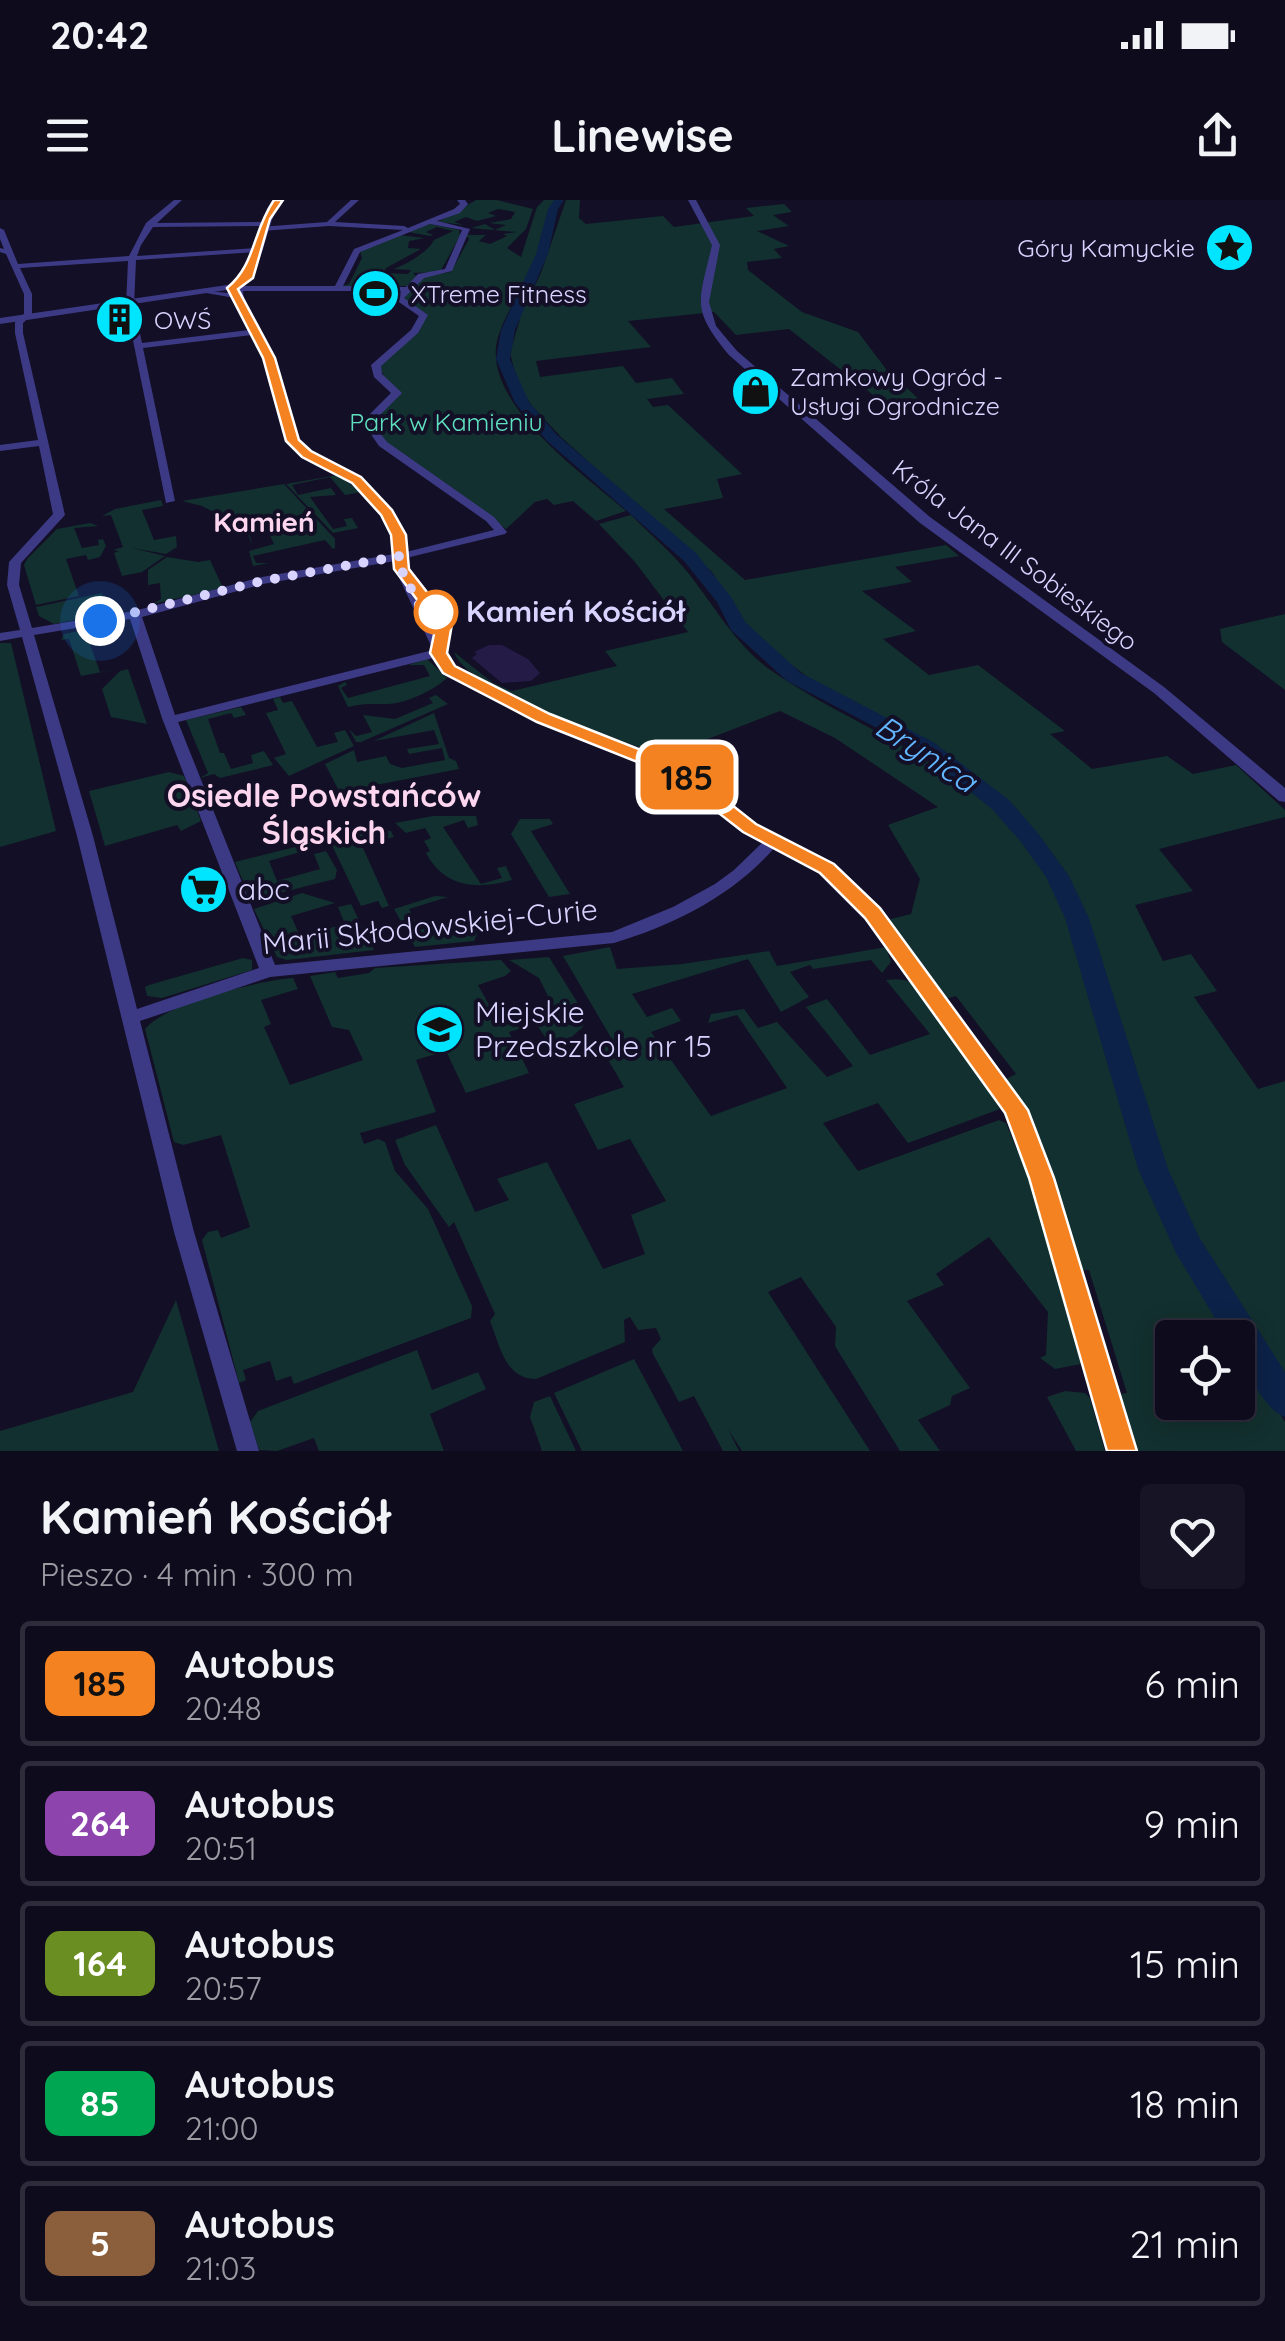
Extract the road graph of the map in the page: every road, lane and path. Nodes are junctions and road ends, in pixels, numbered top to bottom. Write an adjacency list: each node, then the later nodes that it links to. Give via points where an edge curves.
1 (178, 200): 8 (street)
2 (278, 200): 9 (street)
3 (356, 200): 7 (street)
4 (461, 200): 6 (street, via 461,208)
5 (692, 200): 33 (street, Króla Jana III Sobieskiego, via 716,245 705,288 707,316 718,337 924,520 1159,690)
6 (430, 222): 10 (street); 17 (street, via 466,230 464,239 448,271 421,276)
7 (329, 224): 9 (street); 10 (street)
8 (149, 226): 9 (street); 14 (street)
9 (263, 226): 12 (street)
10 (413, 229): 16 (street, via 356,251)
11 (0, 230): 13 (street)
12 (257, 250): 14 (street); 18 (street)
13 (4, 251): 15 (street)
14 (134, 256): 15 (street); 19 (street)
15 (16, 266): 20 (street, via 30,304)
16 (338, 288): 17 (street); 18 (street)
17 (405, 289): 27 (street, via 399,300 424,315 376,365 377,375 397,393 374,415 376,438 502,530)
18 (240, 292): 19 (street); 22 (street)
19 (130, 304): 20 (street); 23 (street)
20 (25, 318): 21 (street); 24 (street, via 19,333)
21 (0, 321)
22 (253, 332): 23 (street); 27 (street, via 269,358 293,441 367,488 396,529)
23 (138, 346): 26 (street)
24 (41, 443): 25 (street); 29 (street, via 59,516 21,554 12,574)
25 (0, 448)
26 (170, 501)
27 (400, 556): 28 (street, via 262,581); 31 (street)
28 (136, 615): 29 (street); 32 (street)
29 (28, 632): 30 (street); 36 (street)
30 (0, 636)
31 (438, 653): 32 (street); 34 (street, via 449,670 480,688 677,771)
32 (170, 720): 35 (street)
33 (1285, 796)
34 (772, 840): 35 (street, Marii Skłodowskiej-Curie, via 758,859 716,889 614,937); 38 (street, via 843,881 916,967 1016,1110)
35 (269, 972): 36 (street, Marii Skłodowskiej-Curie)
36 (131, 1018): 37 (street)
37 (248, 1451)
38 (1122, 1451)

